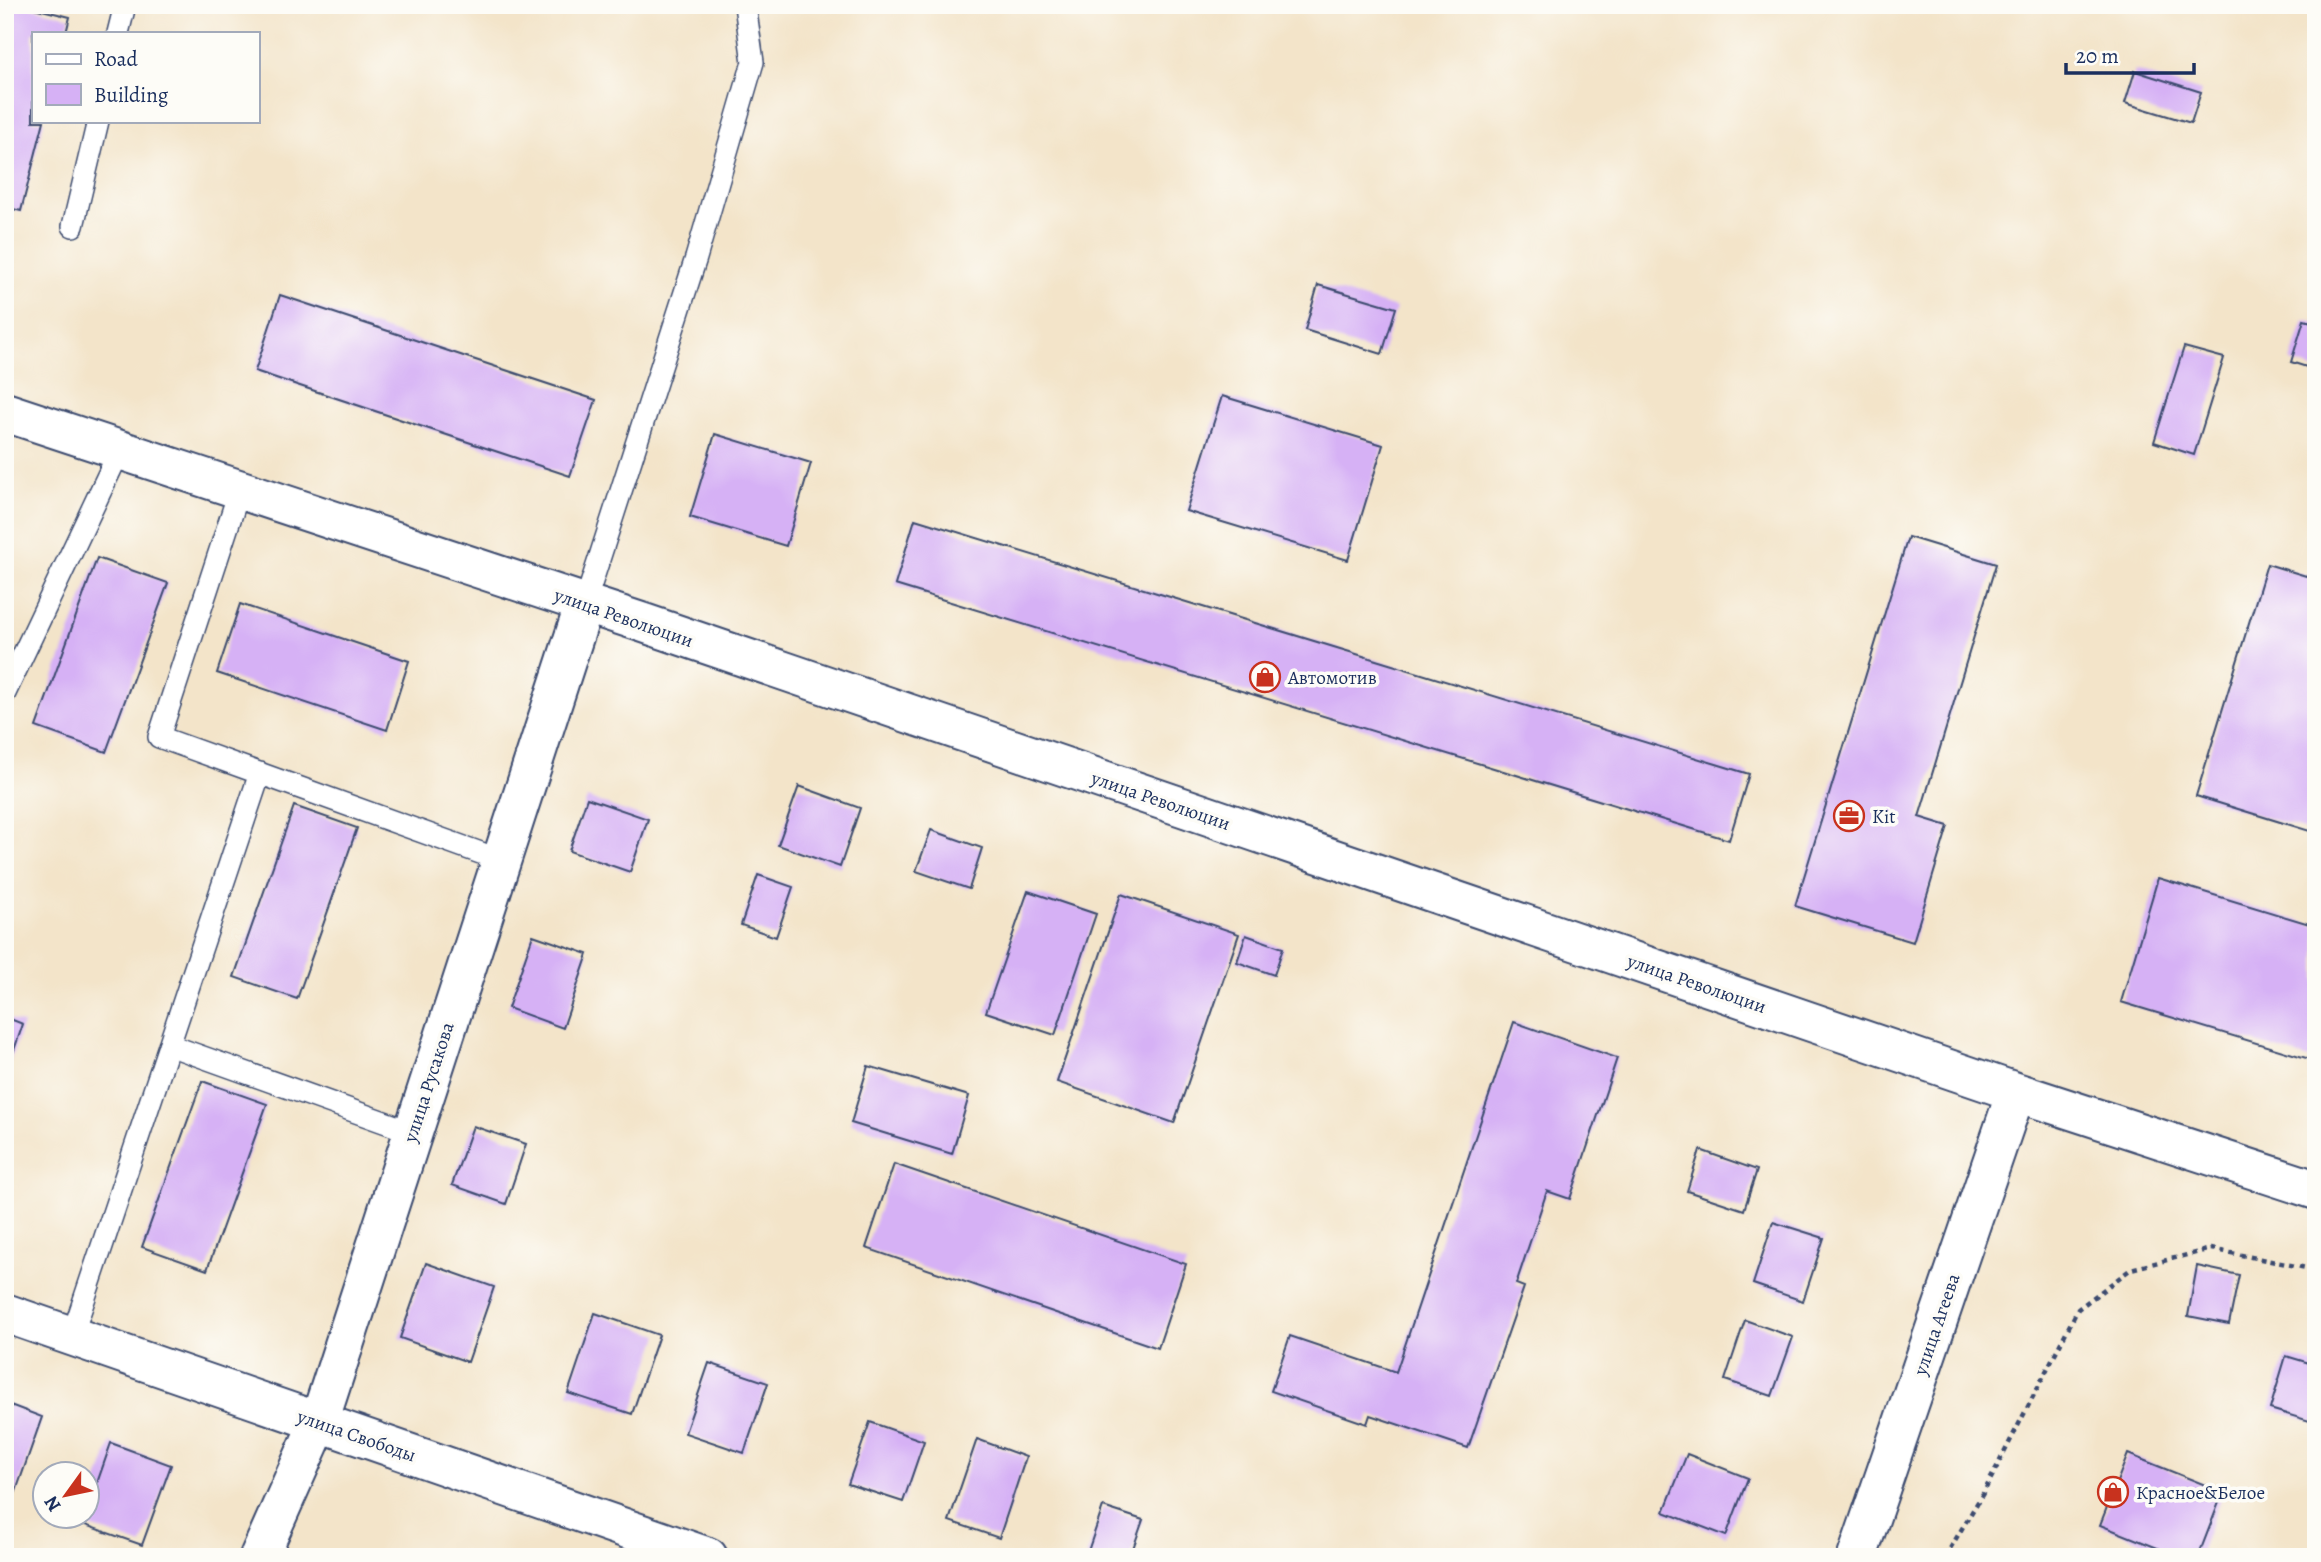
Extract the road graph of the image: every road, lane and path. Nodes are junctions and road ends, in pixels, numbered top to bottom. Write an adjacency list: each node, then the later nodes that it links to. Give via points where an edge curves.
1 (125, 5): 3 (lane)
2 (745, 5): 9 (lane, via 752,62 696,258)
3 (118, 32)
4 (97, 122): 5 (lane)
5 (73, 226)
6 (5, 412): 7 (street, улица Революции)
7 (120, 450): 8 (street, улица Революции); 10 (lane)
8 (240, 489): 9 (street, улица Революции); 11 (lane, via 159,737)
9 (585, 603): 12 (street, улица Русакова); 14 (street, улица Революции)
10 (5, 693)
11 (260, 773): 12 (lane); 13 (lane)
12 (500, 860): 15 (street, улица Русакова)
13 (169, 1045): 15 (lane); 19 (lane)
14 (2016, 1092): 16 (street, улица Революции); 23 (street, улица Агеева)
15 (412, 1132): 20 (street, улица Русакова)
16 (2316, 1190)
17 (2316, 1270): 24 (path, via 2211,1249 2131,1269 2078,1309)
18 (5, 1313): 19 (street, улица Свободы)
19 (72, 1336): 20 (street, улица Свободы)
20 (319, 1422): 21 (street, улица Русакова); 22 (street, улица Свободы)
21 (259, 1557)
22 (708, 1557)
23 (1857, 1557)
24 (1945, 1557)

